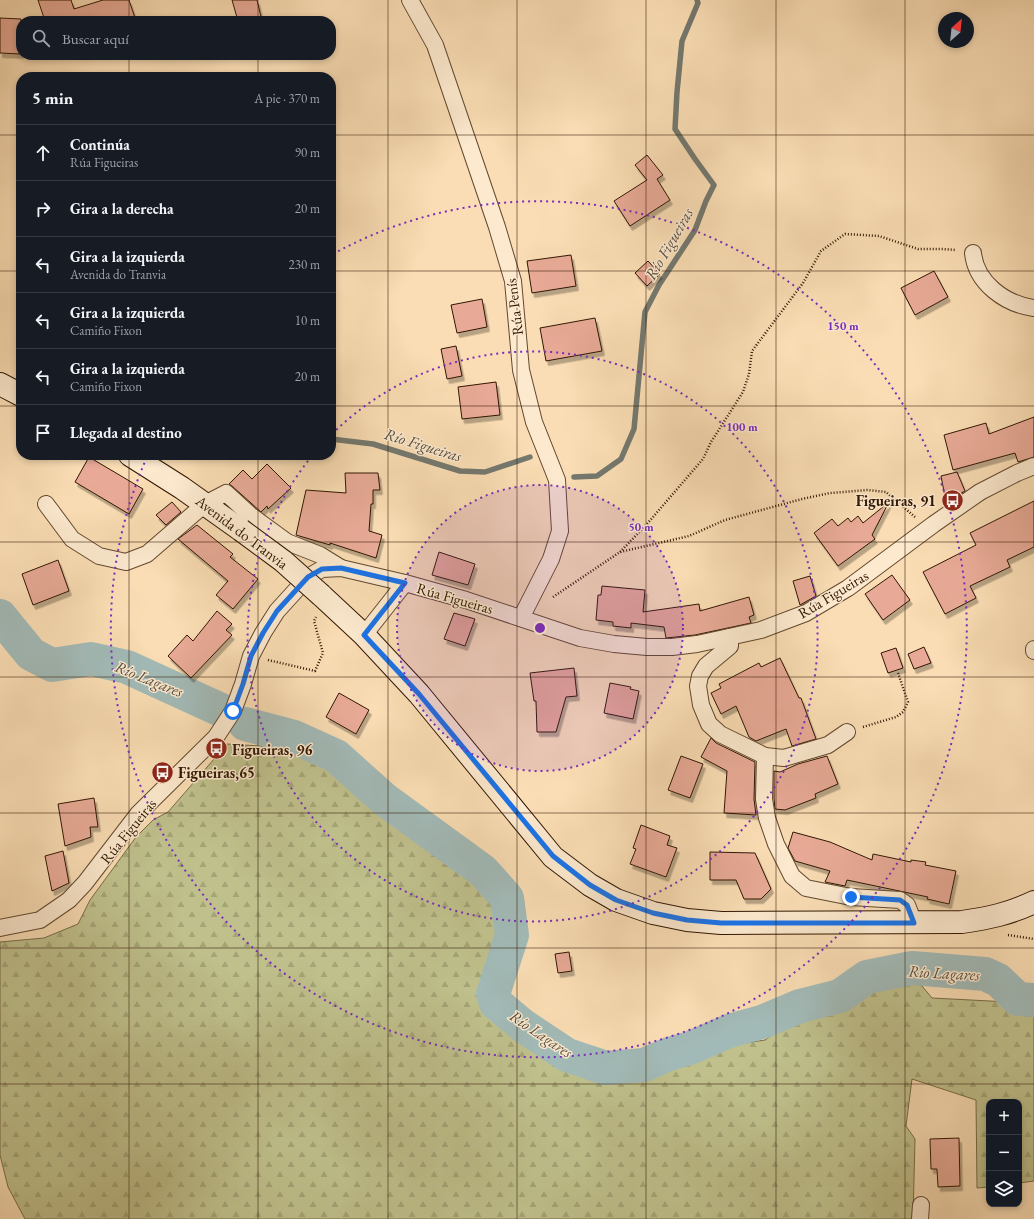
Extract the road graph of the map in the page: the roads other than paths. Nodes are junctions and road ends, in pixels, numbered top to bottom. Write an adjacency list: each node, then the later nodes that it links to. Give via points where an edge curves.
1 (410, 0): 12 (street, Rúa Penís, via 435,45 497,227 513,281 521,370 534,422 557,480 560,531 551,559)
2 (973, 252): 3 (street, via 974,262 987,285 1016,303)
3 (1034, 308)
4 (0, 384): 5 (main road)
5 (16, 392)
6 (138, 460): 9 (main road, Avenida do Tranvia)
7 (1034, 466): 14 (street, Rúa Figueiras, via 980,492 848,588 806,613 761,630)
8 (46, 504): 9 (street, via 72,539 99,556 126,562 147,554)
9 (205, 504): 10 (street, via 226,493 250,515 287,542 320,555); 13 (main road, Avenida do Tranvia, bridge, via 283,561 319,605)
10 (341, 568): 11 (street, Rúa Figueiras); 19 (street, Rúa Figueiras, via 322,569 308,577 277,611 254,651 233,711 216,737 138,814 69,900 40,920)
11 (405, 583): 12 (street, Rúa Figueiras); 13 (street)
12 (523, 613): 14 (street, Rúa Figueiras, via 580,638 614,644 672,647)
13 (364, 635): 18 (main road, Avenida do Tranvia, via 419,694 553,856 590,885 616,900 653,913 721,923)
14 (730, 637): 16 (street, via 730,646 706,666 700,676 698,686 701,705 709,724 720,734)
15 (847, 732): 16 (street, via 828,745 784,758)
16 (764, 756): 18 (street, via 766,818 792,876 806,888 851,897 900,900 907,905)
17 (1034, 902): 18 (main road, Avenida do Tranvia, via 992,918 962,922)
18 (914, 923)
19 (0, 928)

